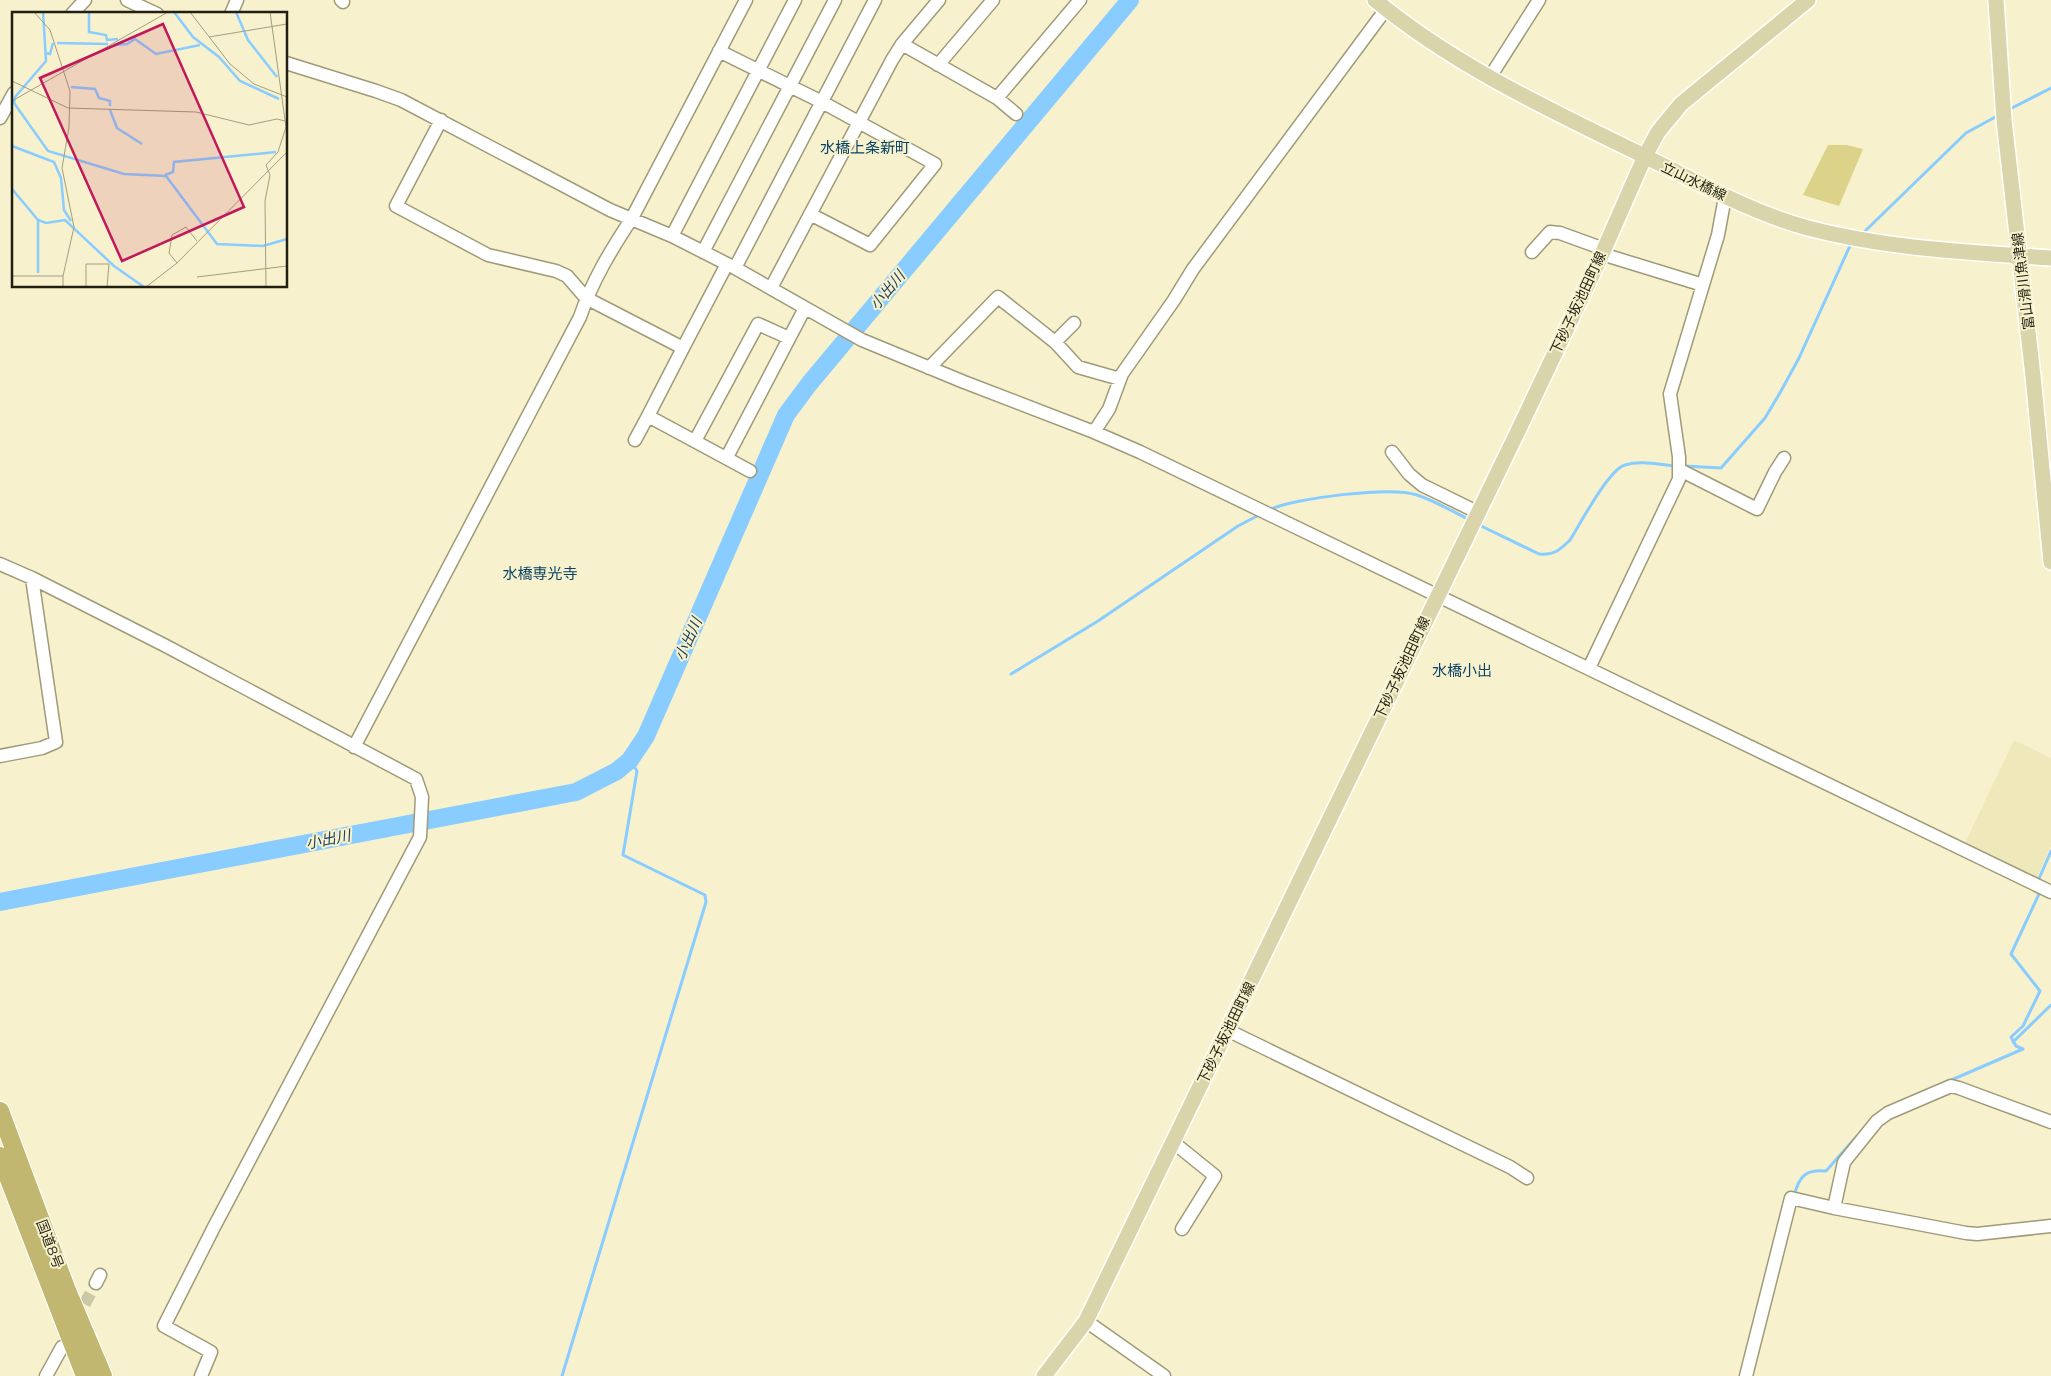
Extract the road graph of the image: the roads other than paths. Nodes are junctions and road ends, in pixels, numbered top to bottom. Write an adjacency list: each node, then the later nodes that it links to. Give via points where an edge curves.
1 (86, 0): 15 (street)
2 (127, 0): 16 (street)
3 (237, 0): 17 (street)
4 (746, 0): 19 (street)
5 (796, 0): 22 (street)
6 (835, 0): 24 (street)
7 (875, 0): 27 (street)
8 (939, 0): 18 (street)
9 (993, 0): 21 (street)
10 (1080, 0): 26 (street)
11 (1539, 0): 23 (street)
12 (1808, 0): 32 (main road, 下砂子坂池田町線, via 1681,104 1658,132)
13 (1996, 0): 40 (main road, 富山滑川魚津線, via 2004,120)
14 (1380, 5): 23 (main road, 立山水橋線, via 1443,50); 52 (street, via 1193,269)
15 (74, 12)
16 (153, 12)
17 (233, 12)
18 (902, 44): 21 (street); 31 (street)
19 (719, 51): 22 (street); 35 (street)
20 (288, 64): 30 (street, via 401,100)
21 (938, 65): 26 (street)
22 (758, 70): 24 (street); 36 (street)
23 (1490, 77): 32 (main road, 立山水橋線)
24 (790, 87): 27 (street); 38 (street)
25 (12, 97): 29 (street)
26 (997, 98): 28 (street)
27 (822, 102): 31 (street); 42 (street)
28 (1016, 114)
29 (0, 118)
30 (442, 120): 35 (street, via 610,210); 45 (street, via 396,206 488,255 567,276)
31 (859, 122): 34 (street); 34 (street, via 935,164 870,244)
32 (1645, 156): 33 (main road, 立山水橋線); 37 (main road, 下砂子坂池田町線)
33 (1725, 197): 40 (main road, 立山水橋線, via 1807,228 1845,236 1890,244); 43 (street)
34 (810, 214): 44 (street)
35 (632, 218): 36 (street); 45 (street, via 611,248)
36 (672, 236): 38 (street)
37 (1603, 251): 39 (street, via 1550,232); 43 (street); 62 (main road, 下砂子坂池田町線)
38 (703, 252): 42 (street)
39 (1532, 252)
40 (2020, 256): 41 (main road, 立山水橋線); 63 (main road, 富山滑川魚津線)
41 (2051, 258)
42 (731, 266): 44 (street); 50 (street)
43 (1703, 286): 60 (street, via 1670,394)
44 (771, 288): 46 (street)
45 (586, 298): 50 (street); 68 (street, via 575,326)
46 (805, 308): 48 (street); 51 (street, via 862,340)
47 (1074, 323): 49 (street)
48 (789, 338): 56 (street, via 758,324); 58 (street)
49 (1055, 342): 51 (street, via 998,297); 52 (street, via 1078,367)
50 (683, 348): 53 (street)
51 (929, 368): 54 (street)
52 (1120, 379): 54 (street, via 1109,409)
53 (648, 416): 55 (street); 56 (street)
54 (1094, 432): 66 (street)
55 (635, 440)
56 (695, 441): 58 (street)
57 (1392, 452): 62 (street, via 1422,485)
58 (727, 457): 61 (street)
59 (1784, 458): 60 (street, via 1757,509)
60 (1680, 470): 67 (street, via 1679,479)
61 (750, 471)
62 (1478, 512): 66 (main road, 下砂子坂池田町線)
63 (2051, 562)
64 (0, 564): 65 (street)
65 (32, 578): 68 (street); 69 (street, via 56,742)
66 (1437, 595): 67 (street); 71 (main road, 下砂子坂池田町線)
67 (1589, 668): 70 (street)
68 (354, 747): 85 (street, via 416,779 422,797 420,837 164,1326 211,1352)
69 (0, 756)
70 (2051, 892)
71 (1227, 1030): 74 (main road, 下砂子坂池田町線); 76 (street)
72 (0, 1111): 84 (highway, 国道8号, via 66,1288)
73 (2051, 1122): 77 (street, via 1951,1086 1888,1113 1877,1121 1844,1162)
74 (1173, 1142): 79 (street, via 1215,1176); 80 (main road, 下砂子坂池田町線)
75 (0, 1156): 83 (highway, 国道8号)
76 (1527, 1178)
77 (1834, 1208): 78 (street, via 1972,1233); 88 (street, via 1791,1198)
78 (2051, 1226)
79 (1182, 1229)
80 (1086, 1321): 86 (main road, 下砂子坂池田町線); 87 (street)
81 (62, 1346): 82 (street)
82 (46, 1376)
83 (85, 1376)
84 (103, 1376)
85 (201, 1376)
86 (1044, 1376)
87 (1164, 1376)
88 (1746, 1376)

